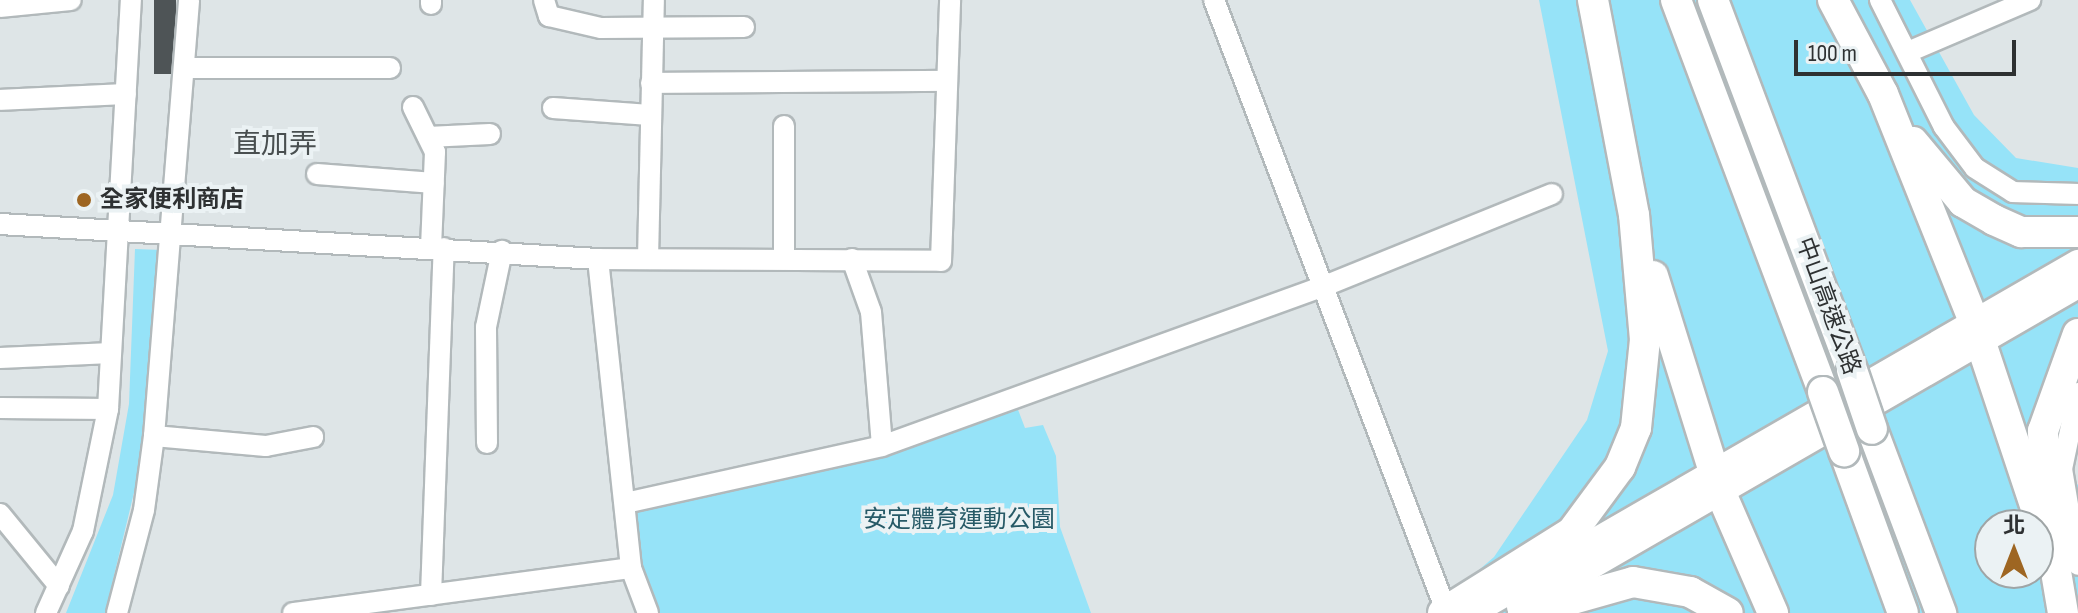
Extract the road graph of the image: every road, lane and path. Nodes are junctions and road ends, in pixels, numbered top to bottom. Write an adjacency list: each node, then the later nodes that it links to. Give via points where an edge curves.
1 (71, 0): 14 (street)
2 (131, 0): 22 (street)
3 (189, 0): 18 (street)
4 (544, 0): 15 (street, via 549,16 601,28)
5 (654, 0): 15 (street)
6 (950, 0): 20 (street)
7 (1214, 0): 48 (street)
8 (1593, 0): 35 (highway)
9 (1676, 0): 80 (highway, 中山高速公路, bridge)
10 (1713, 0): 81 (highway, 中山高速公路, bridge)
11 (1833, 0): 23 (highway)
12 (1880, 0): 17 (street)
13 (2030, 0): 17 (street)
14 (0, 7)
15 (653, 26): 16 (street); 21 (street)
16 (744, 27)
17 (1908, 52): 34 (street, via 1944,127 1975,168 2013,192 2039,199)
18 (184, 68): 19 (street); 39 (street)
19 (390, 68)
20 (947, 81): 21 (street); 45 (street, via 941,261)
21 (651, 83): 27 (street)
22 (126, 94): 24 (street); 37 (street)
23 (1883, 94): 38 (highway, via 1963,202 2021,232); 49 (highway)
24 (0, 100)
25 (413, 107): 30 (street)
26 (553, 108): 27 (street)
27 (650, 115): 44 (street)
28 (784, 126): 42 (street)
29 (490, 134): 30 (street)
30 (428, 137): 32 (street)
31 (317, 174): 32 (street)
32 (434, 183): 40 (street)
33 (1552, 194): 48 (street)
34 (2078, 194)
35 (1634, 215): 60 (highway); 71 (highway, via 1643,391 1620,467 1572,532)
36 (0, 224): 37 (street)
37 (118, 232): 39 (street); 51 (street)
38 (2078, 232)
39 (175, 235): 40 (street); 56 (street)
40 (437, 247): 41 (street); 70 (street)
41 (502, 251): 43 (street); 58 (street, via 486,327)
42 (784, 257): 44 (street); 45 (street)
43 (598, 259): 44 (street); 61 (street)
44 (648, 259)
45 (852, 259): 59 (street, via 871,312)
46 (2078, 263): 49 (main road)
47 (2078, 285): 49 (main road)
48 (1322, 287): 59 (street); 71 (street)
49 (1977, 332): 60 (main road); 63 (highway)
50 (2078, 334): 64 (highway, via 2043,431)
51 (111, 353): 52 (street); 55 (street)
52 (0, 358)
53 (2078, 393): 62 (street, via 2062,444)
54 (0, 408): 55 (street)
55 (108, 409): 69 (street, via 83,531)
56 (154, 436): 57 (street, via 266,446); 73 (street, via 144,510)
57 (313, 437)
58 (487, 443)
59 (882, 446): 61 (street)
60 (1717, 482): 71 (main road); 76 (main road); 79 (highway)
61 (625, 503): 67 (street)
62 (2072, 504): 66 (street)
63 (2036, 509)
64 (2047, 509)
65 (0, 514): 69 (street)
66 (2078, 565)
67 (631, 568): 70 (street); 75 (street)
68 (2054, 571): 82 (highway)
69 (59, 586): 72 (street)
70 (431, 595): 74 (street)
71 (1452, 612)
72 (46, 613)
73 (117, 613)
74 (293, 613)
75 (648, 613)
76 (1510, 613)
77 (1523, 613): 78 (highway, via 1633,582 1690,592)
78 (1728, 613)
79 (1773, 613)
80 (1903, 613)
81 (1941, 613)
82 (2063, 613)

